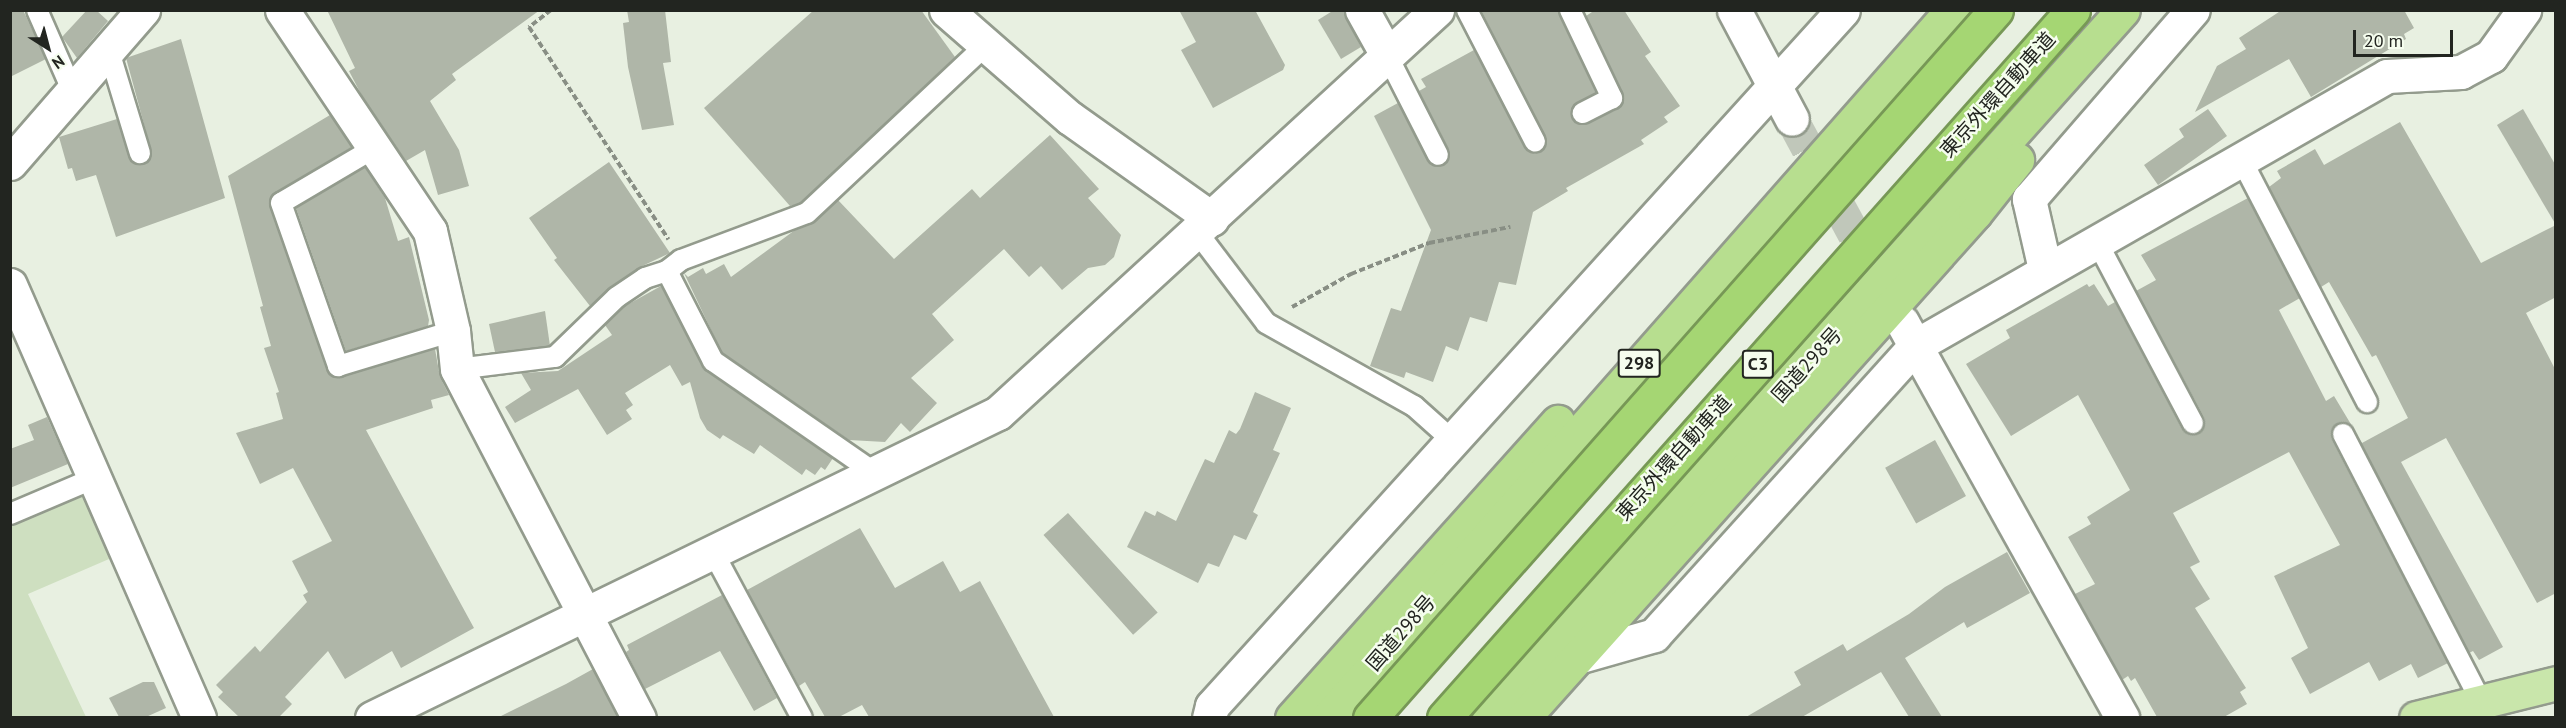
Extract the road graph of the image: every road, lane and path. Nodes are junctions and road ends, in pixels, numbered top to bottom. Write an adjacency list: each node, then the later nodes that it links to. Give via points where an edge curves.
1 (37, 10): 24 (lane)
2 (143, 10): 20 (street)
3 (282, 10): 28 (street)
4 (551, 10): 36 (path, via 528,27)
5 (946, 10): 19 (street)
6 (1362, 10): 21 (street)
7 (1437, 10): 21 (street)
8 (1467, 10): 27 (lane)
9 (1570, 10): 25 (lane, via 1612,98)
10 (1734, 10): 23 (street)
11 (1843, 10): 23 (street)
12 (1952, 10): 22 (highway, 国道298号 / 298)
13 (1996, 10): 62 (highway, bridge)
14 (2073, 10): 63 (highway, 東京外環自動車道 / C3, bridge)
15 (2123, 10): 64 (highway, 国道298号)
16 (2135, 10): 52 (highway, via 1975,213)
17 (2193, 10): 37 (street, via 2029,199)
18 (2524, 10): 31 (street, via 2491,56 2461,72 2387,76)
19 (985, 46): 33 (street); 36 (lane, via 807,213)
20 (108, 48): 24 (street); 29 (lane)
21 (1387, 55): 30 (lane); 33 (street)
22 (1899, 71): 60 (highway, 298, via 1516,465); 61 (highway, 国道298号 / 298)
23 (1774, 83): 26 (street); 46 (street)
24 (73, 92): 32 (street)
25 (1583, 113)
26 (1792, 119)
27 (1535, 142)
28 (376, 147): 40 (street, via 430,231); 40 (lane, via 280,203 339,366)
29 (140, 153)
30 (1438, 155)
31 (2241, 159): 35 (street); 43 (lane)
32 (10, 163)
33 (1204, 225): 39 (lane); 47 (street, via 998,413)
34 (1510, 227): 39 (path, via 1429,243 1351,274)
35 (2097, 242): 37 (street); 44 (lane)
36 (674, 265): 42 (lane, via 617,297 555,357); 47 (lane, via 713,362)
37 (2045, 269): 41 (street)
38 (10, 285): 48 (street)
39 (1266, 323): 46 (lane, via 1414,406)
40 (453, 332): 42 (street)
41 (1908, 334): 52 (street, via 1654,635); 66 (street)
42 (457, 369): 51 (street)
43 (2367, 402)
44 (2193, 423)
45 (2343, 434): 54 (lane)
46 (1452, 440): 59 (street, via 1212,706)
47 (875, 473): 50 (street)
48 (95, 478): 49 (lane); 55 (street)
49 (10, 514)
50 (713, 552): 51 (street); 58 (lane)
51 (584, 615): 56 (street); 57 (street)
52 (1577, 657): 65 (highway)
53 (2556, 683): 54 (main road)
54 (2480, 700): 67 (main road)
55 (199, 717)
56 (372, 717)
57 (639, 717)
58 (802, 717)
59 (1209, 717)
60 (1292, 717)
61 (1328, 717)
62 (1370, 717)
63 (1444, 717)
64 (1489, 717)
65 (1523, 717)
66 (2122, 717)
67 (2416, 717)

